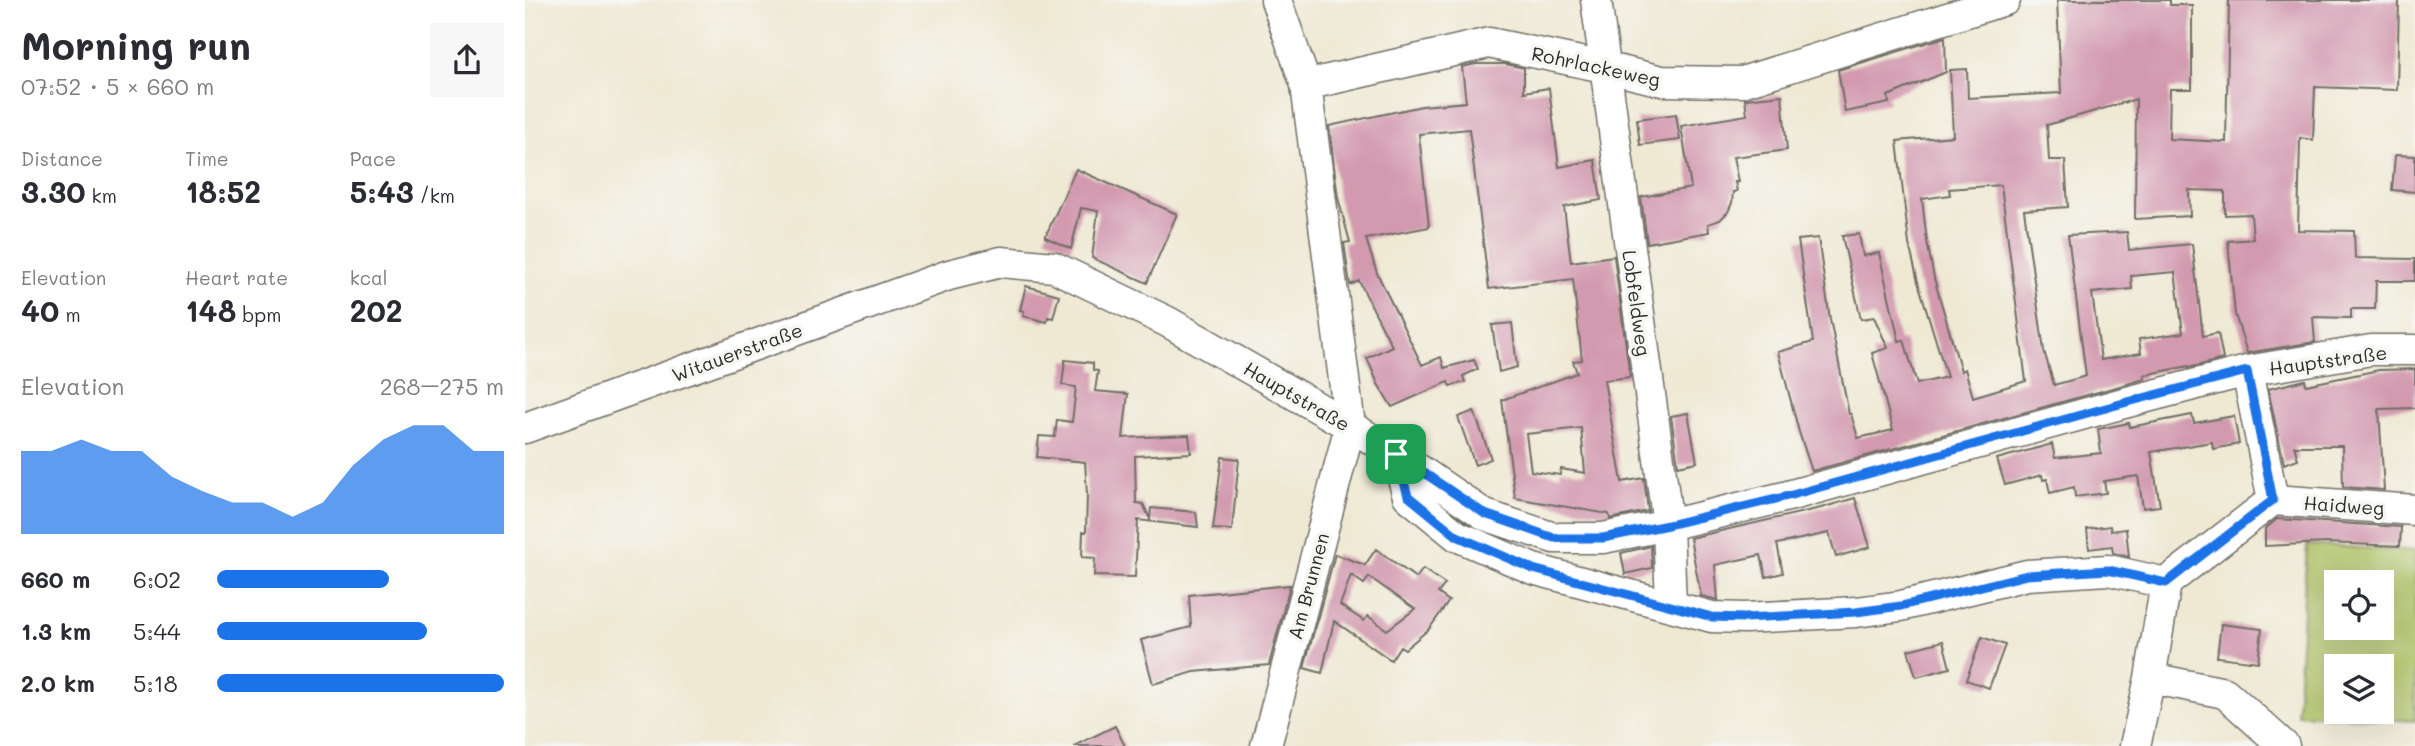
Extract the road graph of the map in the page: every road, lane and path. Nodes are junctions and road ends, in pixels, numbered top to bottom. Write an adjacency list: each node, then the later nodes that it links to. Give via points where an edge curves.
1 (1276, 0): 5 (street)
2 (1596, 0): 4 (street, Lobfeldweg)
3 (2005, 0): 4 (street, Rohrlackeweg, via 1742,82 1662,81)
4 (1604, 67): 5 (street, Rohrlackeweg, via 1489,43); 14 (street, Lobfeldweg)
5 (1306, 85): 9 (street)
6 (949, 275): 9 (street, Hauptstraße, via 1001,262 1054,267 1168,322); 10 (street, Witauerstraße)
7 (2415, 350): 8 (street, Hauptstraße, via 2371,350)
8 (2247, 371): 12 (street); 14 (street, Hauptstraße)
9 (1350, 426): 11 (street, Hauptstraße); 18 (street, Am Brunnen)
10 (525, 428)
11 (1396, 454): 14 (street, Hauptstraße, via 1485,514 1554,538 1603,538); 16 (street, via 1408,496 1457,536 1533,569)
12 (2273, 500): 13 (street, Haidweg); 15 (street)
13 (2415, 510)
14 (1668, 525): 16 (street, Lobfeldweg)
15 (2166, 583): 16 (street, via 2108,570 2027,575 1901,606 1856,612 1712,617); 17 (street)
16 (1671, 606)
17 (2150, 678): 19 (street); 20 (street, via 2225,693)
18 (1266, 746)
19 (2135, 746)
20 (2284, 746)

